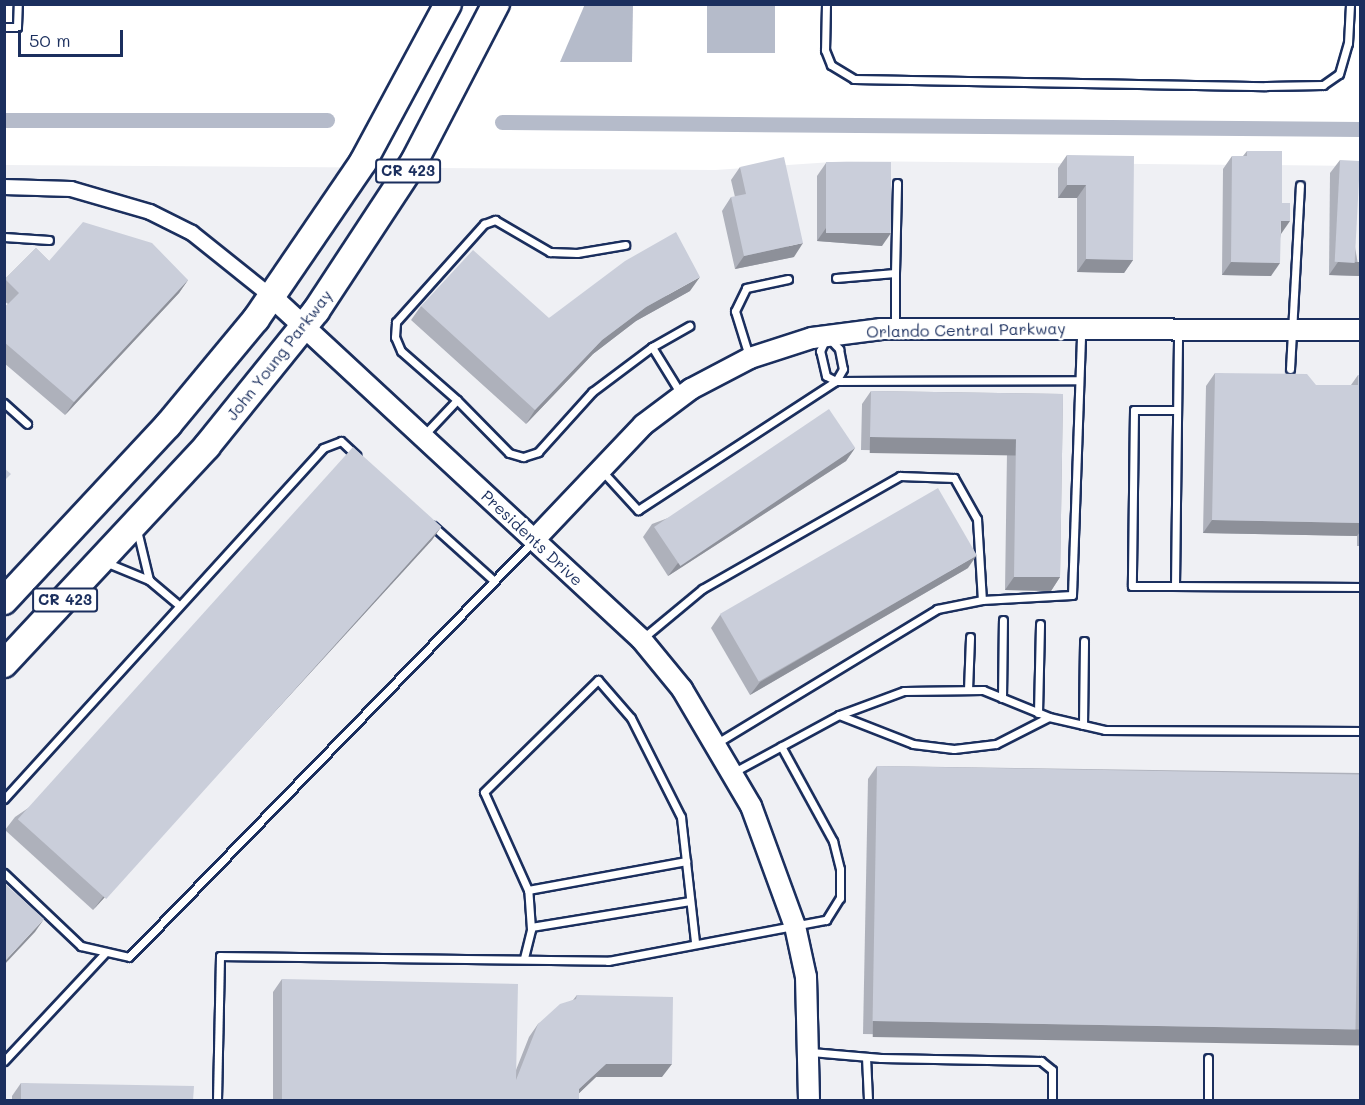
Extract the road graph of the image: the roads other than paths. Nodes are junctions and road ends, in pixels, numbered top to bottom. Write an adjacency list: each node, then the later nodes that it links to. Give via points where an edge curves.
1 (18, 4): 6 (lane, via 18,27)
2 (448, 4): 16 (highway, CR 423, via 363,162)
3 (496, 4): 19 (highway, John Young Parkway / CR 423, via 415,160)
4 (826, 4): 5 (lane, via 825,50 831,64 854,79 1266,86 1323,86 1339,74 1348,43)
5 (1350, 4)
6 (4, 27)
7 (897, 183): 13 (lane)
8 (1300, 185): 22 (lane)
9 (4, 187): 16 (street, Presidents Drive, via 71,189 150,212 192,233)
10 (4, 237): 11 (lane)
11 (49, 240)
12 (625, 245): 31 (lane, via 577,253 550,252 495,220 484,224 396,322 395,337 401,351)
13 (895, 273): 14 (lane); 21 (lane)
14 (836, 278)
15 (788, 279): 26 (lane, via 747,288 735,311)
16 (272, 297): 19 (street, Presidents Drive); 47 (highway, CR 423, via 168,425)
17 (689, 326): 25 (lane)
18 (1178, 327): 20 (street, Orlando Central Parkway); 22 (street, Orlando Central Parkway); 33 (lane)
19 (303, 328): 35 (street, Presidents Drive); 39 (highway, John Young Parkway / CR 423, via 227,423)
20 (1081, 328): 21 (street, Orlando Central Parkway); 28 (lane)
21 (895, 329): 24 (street, Orlando Central Parkway)
22 (1292, 329): 23 (street, Orlando Central Parkway); 27 (lane)
23 (1360, 330)
24 (827, 336): 26 (street, Orlando Central Parkway); 29 (lane, via 839,349 843,369); 29 (lane, via 820,351 826,376)
25 (652, 347): 30 (lane); 31 (lane, via 592,392 531,456 509,453)
26 (750, 358): 30 (street, Orlando Central Parkway)
27 (1290, 369)
28 (1079, 380): 29 (lane); 46 (lane, via 1072,596)
29 (836, 381): 37 (lane, via 638,510)
30 (682, 396): 37 (street, Orlando Central Parkway, via 643,425)
31 (457, 400): 35 (lane)
32 (4, 403): 34 (lane)
33 (1177, 410): 44 (lane); 44 (lane, via 1134,410 1132,586)
34 (27, 424)
35 (423, 437): 40 (street, Presidents Drive)
36 (366, 465): 48 (lane, via 341,441 323,448)
37 (600, 468): 40 (street, Orlando Central Parkway)
38 (426, 519): 43 (lane)
39 (135, 525): 41 (highway, John Young Parkway / CR 423); 42 (lane)
40 (535, 539): 43 (lane); 52 (street, Presidents Drive)
41 (102, 560): 42 (lane); 54 (highway, John Young Parkway / CR 423)
42 (149, 580): 48 (lane)
43 (494, 581): 73 (lane, via 129,957)
44 (1176, 586): 45 (lane)
45 (1360, 587)
46 (982, 600): 52 (lane, via 977,519 954,478 900,476 702,590); 62 (lane, via 937,609)
47 (4, 601)
48 (179, 605): 65 (lane)
49 (1004, 620): 56 (lane)
50 (1040, 624): 57 (lane)
51 (970, 637): 55 (lane)
52 (641, 639): 62 (street, Presidents Drive, via 682,689)
53 (1084, 641): 60 (lane)
54 (4, 664)
55 (968, 690): 56 (lane, via 983,690); 58 (lane, via 904,691)
56 (1002, 698): 57 (lane)
57 (1038, 713): 59 (lane)
58 (839, 715): 59 (lane, via 913,744 954,749 996,744); 63 (lane)
59 (1049, 717): 60 (lane)
60 (1083, 725): 61 (lane, via 1105,730)
61 (1360, 731)
62 (717, 742): 64 (street, Presidents Drive)
63 (781, 746): 64 (lane); 70 (lane, via 828,828 840,869 840,898 835,911 826,920)
64 (734, 772): 70 (street, Presidents Drive, via 751,806)
65 (4, 798)
66 (686, 861): 68 (lane); 68 (lane, via 681,817 631,718 598,680 484,792); 69 (lane)
67 (4, 873): 73 (lane, via 81,946)
68 (528, 890): 71 (lane)
69 (690, 902): 71 (lane); 72 (lane)
70 (795, 926): 72 (lane); 75 (street, Presidents Drive, via 806,977)
71 (531, 927): 74 (lane)
72 (695, 942): 74 (lane, via 608,960)
73 (106, 951): 78 (lane)
74 (524, 958): 79 (lane, via 220,956)
75 (810, 1052): 76 (lane); 80 (street, Presidents Drive)
76 (867, 1057): 81 (lane); 82 (lane, via 1041,1061 1052,1070)
77 (1208, 1058): 83 (lane)
78 (4, 1061)
79 (217, 1101)
80 (809, 1101)
81 (868, 1101)
82 (1052, 1101)
83 (1208, 1101)

